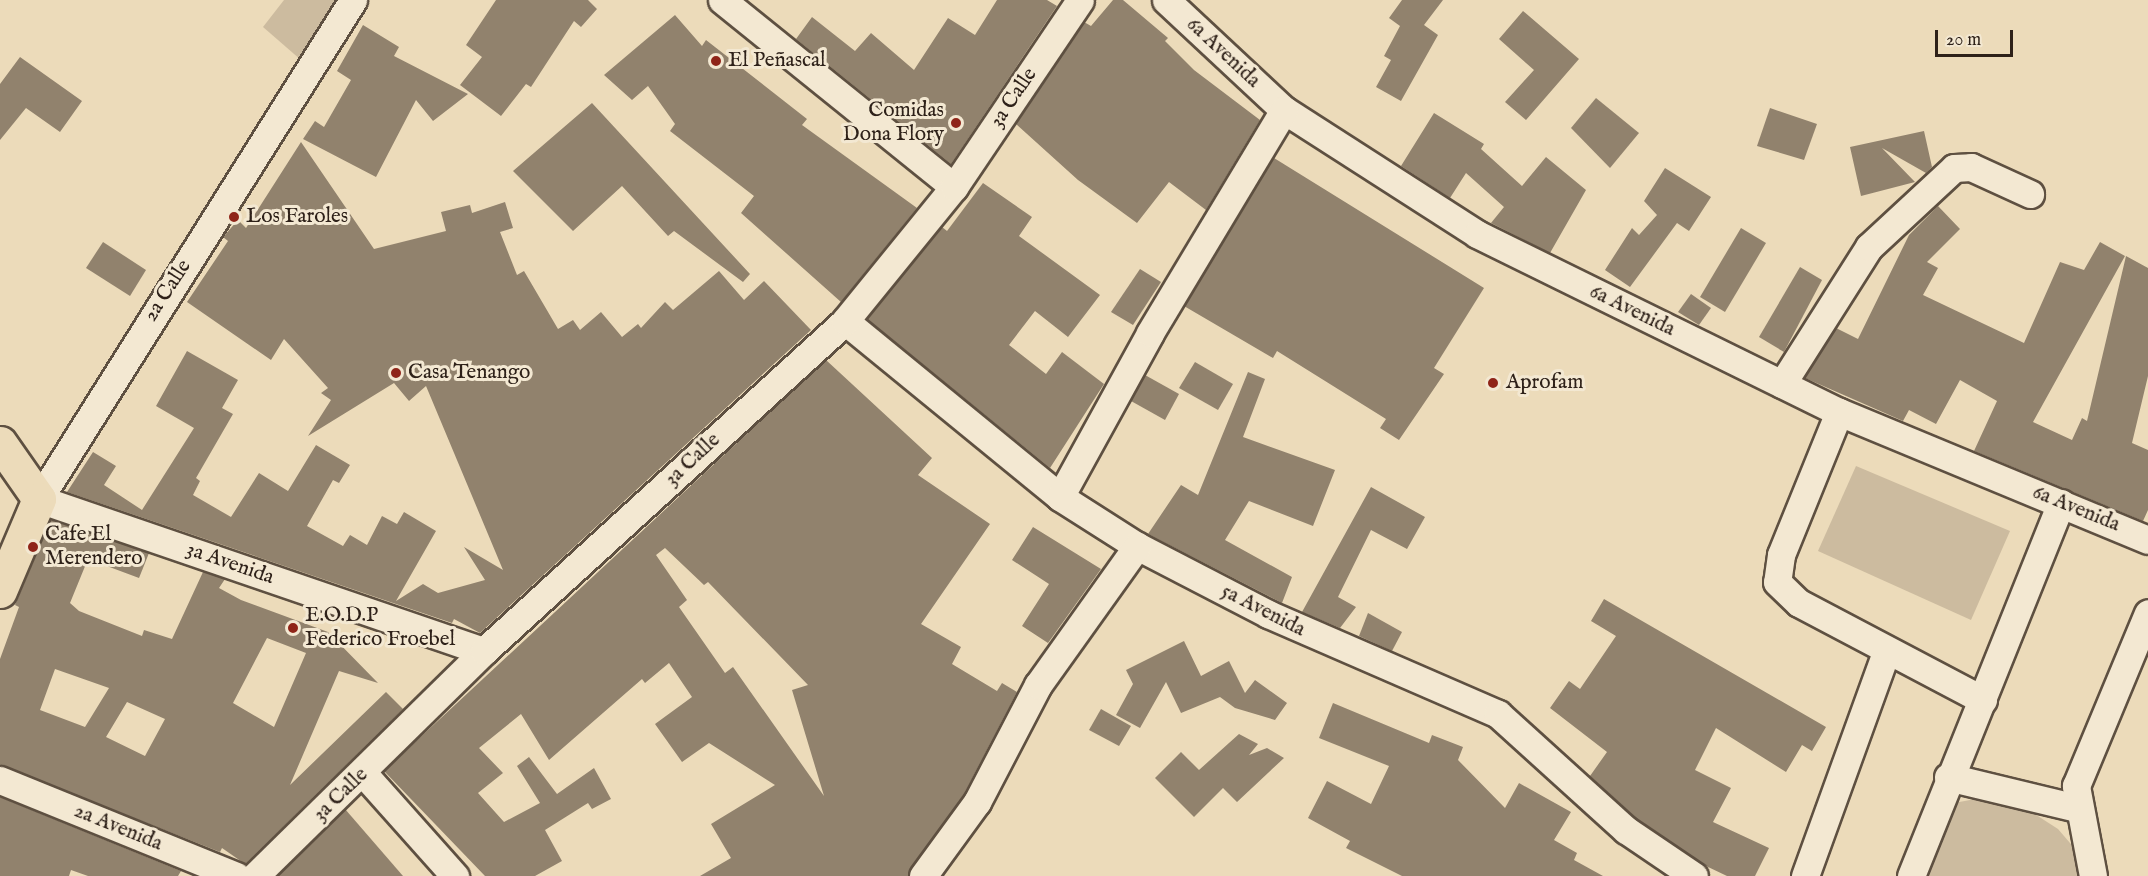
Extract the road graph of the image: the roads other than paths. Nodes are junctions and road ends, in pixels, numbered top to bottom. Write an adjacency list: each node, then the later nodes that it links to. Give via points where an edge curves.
1 (353, 0): 13 (street, 2a Calle)
2 (722, 0): 6 (street)
3 (1080, 0): 6 (street, 3a Calle)
4 (1166, 0): 5 (street, 6a Avenida)
5 (1284, 110): 9 (street, 6a Avenida, via 1477,234); 12 (street, via 1150,333)
6 (954, 187): 8 (street, 3a Calle)
7 (2030, 194): 9 (street, via 1971,167 1954,168 1869,247)
8 (845, 321): 12 (street, 5a Avenida, via 949,412); 19 (street, 3a Calle)
9 (1782, 384): 10 (street, 6a Avenida)
10 (1839, 412): 14 (street, 6a Avenida); 20 (street, via 1780,555 1778,582 1785,595)
11 (0, 443): 13 (main road)
12 (1060, 497): 16 (street, 5a Avenida)
13 (39, 499): 17 (main road, 2a Calle); 19 (street, 3a Avenida)
14 (2061, 503): 15 (street, 6a Avenida); 21 (street)
15 (2148, 540)
16 (1137, 546): 29 (street, via 1038,685 977,802); 30 (street, 5a Avenida, via 1330,645 1498,714 1626,830)
17 (0, 591)
18 (2148, 613): 25 (street, via 2081,769)
19 (484, 651): 22 (street, 3a Calle)
20 (1886, 652): 21 (street); 31 (street)
21 (1983, 700): 23 (street)
22 (364, 774): 27 (street, 3a Calle); 28 (street)
23 (1948, 777): 25 (street); 32 (street)
24 (0, 780): 26 (street, 2a Avenida)
25 (2077, 808): 33 (street)
26 (236, 876)
27 (255, 876)
28 (455, 876)
29 (923, 876)
30 (1694, 876)
31 (1805, 876)
32 (1911, 876)
33 (2093, 876)

